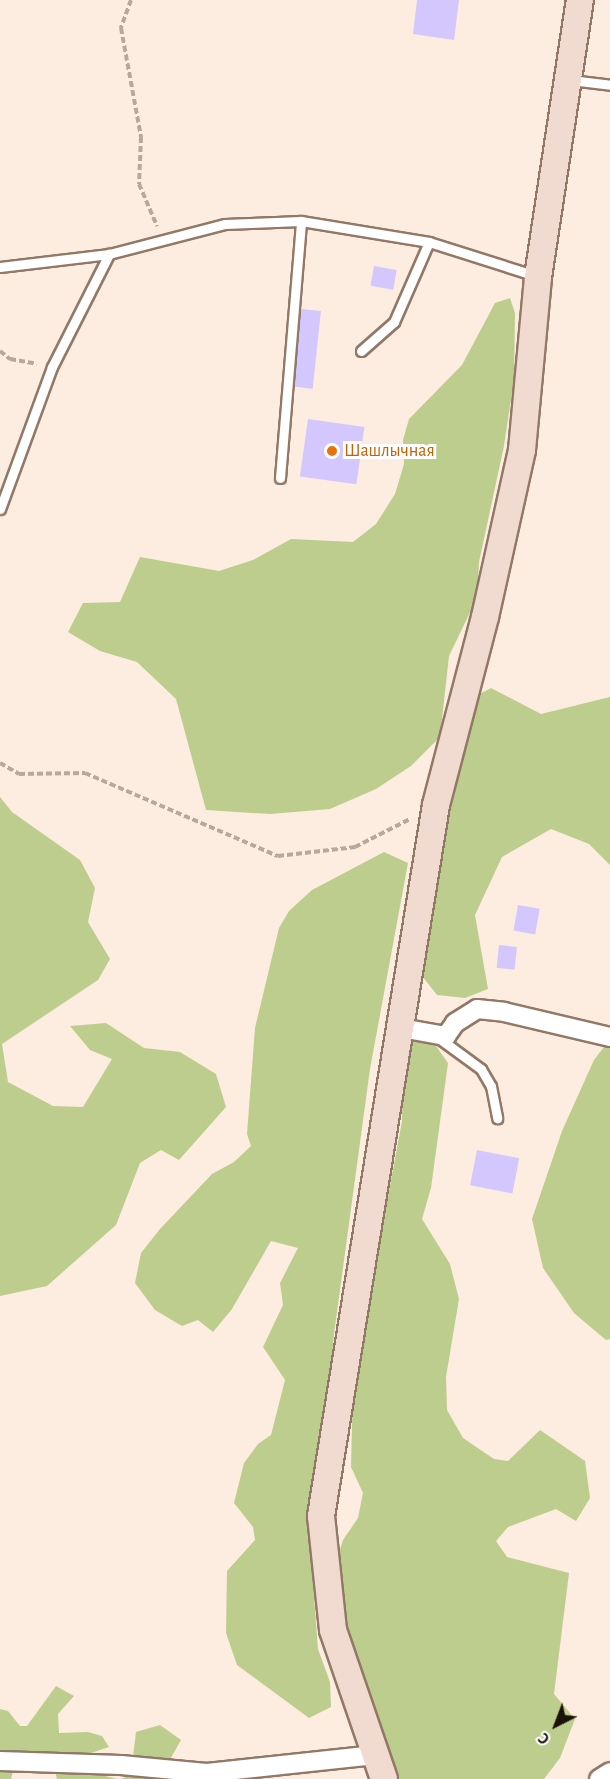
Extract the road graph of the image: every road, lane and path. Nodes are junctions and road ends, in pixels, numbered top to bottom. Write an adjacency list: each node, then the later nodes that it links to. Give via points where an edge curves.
1 (131, 0): 6 (path, via 121,28 141,137 139,184)
2 (580, 0): 3 (main road)
3 (566, 80): 4 (lane); 10 (main road)
4 (610, 86)
5 (301, 221): 6 (lane, via 225,224); 7 (lane); 14 (lane)
6 (162, 237): 8 (lane)
7 (429, 242): 10 (lane); 12 (lane, via 394,322)
8 (109, 254): 9 (lane); 13 (lane)
9 (0, 267)
10 (538, 277): 17 (main road, via 522,450 485,617)
11 (0, 351): 13 (path, via 10,358)
12 (361, 351)
13 (52, 367): 15 (lane)
14 (280, 478)
15 (0, 508)
16 (0, 763): 17 (path, via 19,774 85,773 278,856 355,847)
17 (436, 805): 18 (main road)
18 (401, 1028): 20 (street); 22 (main road, via 321,1516 333,1630)
19 (610, 1037): 20 (street, via 477,1009 455,1023 446,1036)
20 (438, 1038): 21 (lane, via 481,1069 491,1086)
21 (497, 1118)
22 (375, 1755): 23 (street, via 207,1773 122,1765); 25 (main road)
23 (0, 1761)
24 (610, 1772): 26 (street)
25 (384, 1779)
26 (599, 1779)

